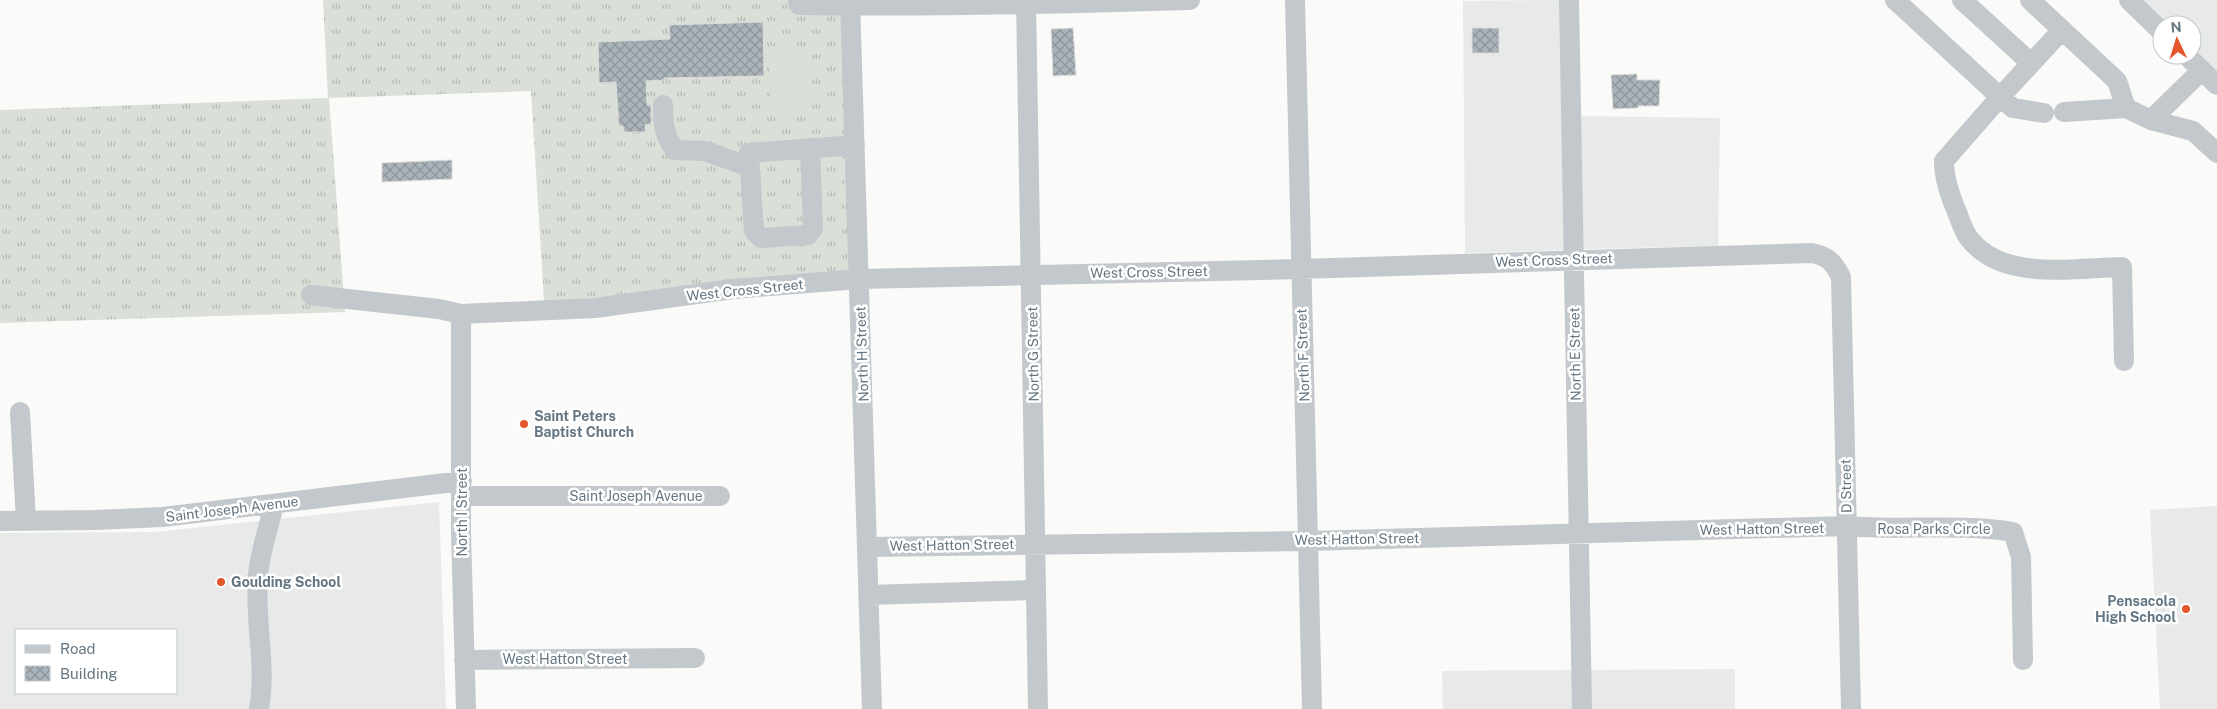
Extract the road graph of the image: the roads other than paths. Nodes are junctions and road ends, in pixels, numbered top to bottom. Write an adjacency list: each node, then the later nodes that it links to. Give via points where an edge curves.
1 (798, 0): 9 (street, via 799,5)
2 (1190, 0): 10 (street)
3 (1295, 0): 27 (street, North F Street)
4 (1569, 0): 25 (street, North E Street)
5 (1895, 0): 17 (street)
6 (1962, 0): 13 (street)
7 (2030, 0): 12 (street)
8 (2130, 0): 11 (street)
9 (850, 3): 10 (street); 21 (street, North H Street)
10 (1026, 3): 28 (street, North G Street)
11 (2152, 22)
12 (2062, 30): 13 (street); 19 (street, via 2117,80)
13 (2032, 63): 17 (street)
14 (2197, 65): 15 (street)
15 (2202, 70): 16 (street); 20 (street)
16 (2217, 85)
17 (2000, 97): 19 (street, via 2014,108 2054,112); 32 (street, via 1944,161 1951,199 1960,221 1980,249 2012,267 2122,267)
18 (663, 105): 24 (street, via 663,125 668,142 675,150 705,151)
19 (2126, 108): 20 (street)
20 (2151, 120): 23 (street, via 2193,131)
21 (855, 145): 22 (street); 29 (street, North H Street)
22 (810, 148): 24 (street, via 749,152); 24 (street, via 813,228 808,235 760,238 754,232)
23 (2217, 153)
24 (750, 167)
25 (1574, 260): 26 (street, West Cross Street, via 1812,253 1828,258); 27 (street, West Cross Street); 40 (street, North E Street)
26 (1836, 265): 39 (street, D Street, via 1841,277)
27 (1300, 269): 28 (street, West Cross Street); 41 (street, North F Street)
28 (1032, 275): 29 (street, West Cross Street); 42 (street, North G Street)
29 (859, 279): 31 (street, West Cross Street, via 733,289 595,308); 43 (street, North H Street)
30 (311, 295): 31 (street, West Cross Street)
31 (461, 314): 34 (street, North I Street)
32 (2124, 361)
33 (20, 412): 38 (street)
34 (462, 488): 35 (street, Saint Joseph Avenue); 36 (street, Saint Joseph Avenue); 47 (street, North I Street)
35 (720, 496)
36 (274, 504): 38 (street, Saint Joseph Avenue, via 164,517); 49 (street, via 258,576 263,687)
37 (0, 521): 38 (street, Saint Joseph Avenue)
38 (26, 521)
39 (1846, 526): 40 (street, West Hatton Street); 48 (street, Rosa Parks Circle, via 1879,529 1990,528 2013,532 2021,557); 55 (street, D Street)
40 (1578, 534): 41 (street, West Hatton Street); 54 (street, North E Street)
41 (1308, 541): 42 (street, West Hatton Street); 53 (street, North F Street)
42 (1035, 544): 43 (street, West Hatton Street); 44 (street, North G Street)
43 (867, 546): 45 (street, North H Street)
44 (1035, 590): 45 (street); 52 (street, North G Street)
45 (868, 595): 51 (street, North H Street)
46 (696, 658): 47 (street, West Hatton Street)
47 (464, 660): 50 (street, North I Street)
48 (2023, 660)
49 (259, 709)
50 (466, 709)
51 (872, 709)
52 (1038, 709)
53 (1312, 709)
54 (1582, 709)
55 (1851, 709)

